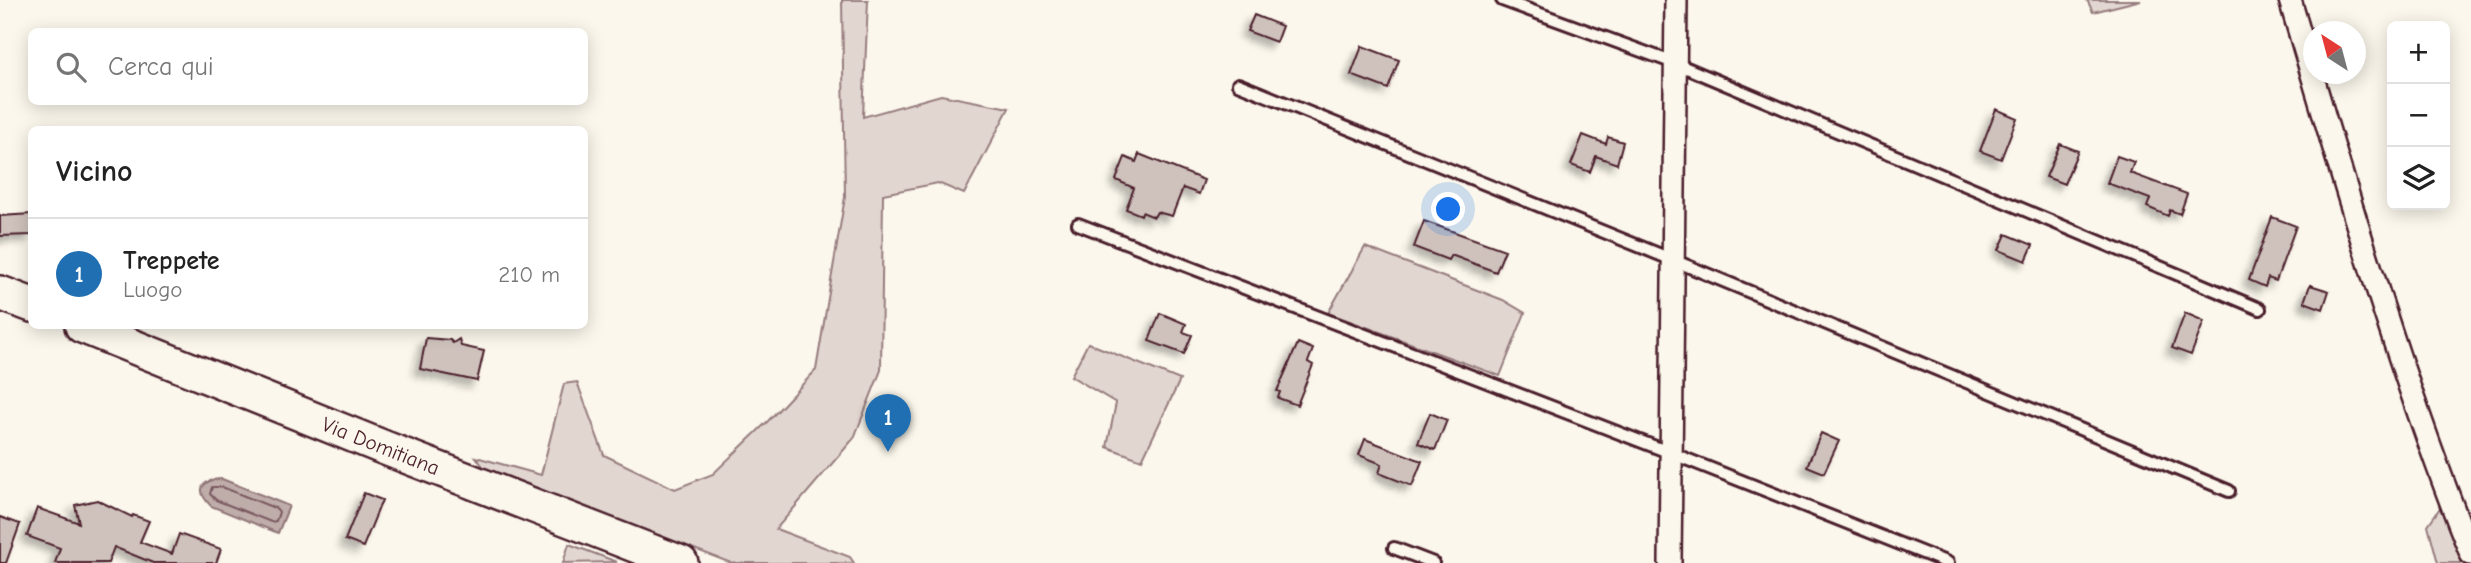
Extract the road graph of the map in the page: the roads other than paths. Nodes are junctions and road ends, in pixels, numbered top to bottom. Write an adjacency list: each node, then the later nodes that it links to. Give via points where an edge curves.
1 (1502, 0): 4 (lane)
2 (1676, 0): 4 (street)
3 (2290, 0): 15 (street, via 2434,462)
4 (1677, 64): 7 (street); 10 (lane)
5 (1238, 84): 7 (lane)
6 (1078, 224): 12 (lane)
7 (1674, 260): 12 (street); 13 (lane)
8 (0, 293): 9 (main road)
9 (28, 304)
10 (2260, 309)
11 (90, 329): 16 (main road, Via Domitiana)
12 (1671, 453): 18 (street); 19 (lane)
13 (2229, 491)
14 (1394, 548): 17 (lane)
15 (2471, 554)
16 (681, 563)
17 (1433, 563)
18 (1670, 563)
19 (1948, 563)

